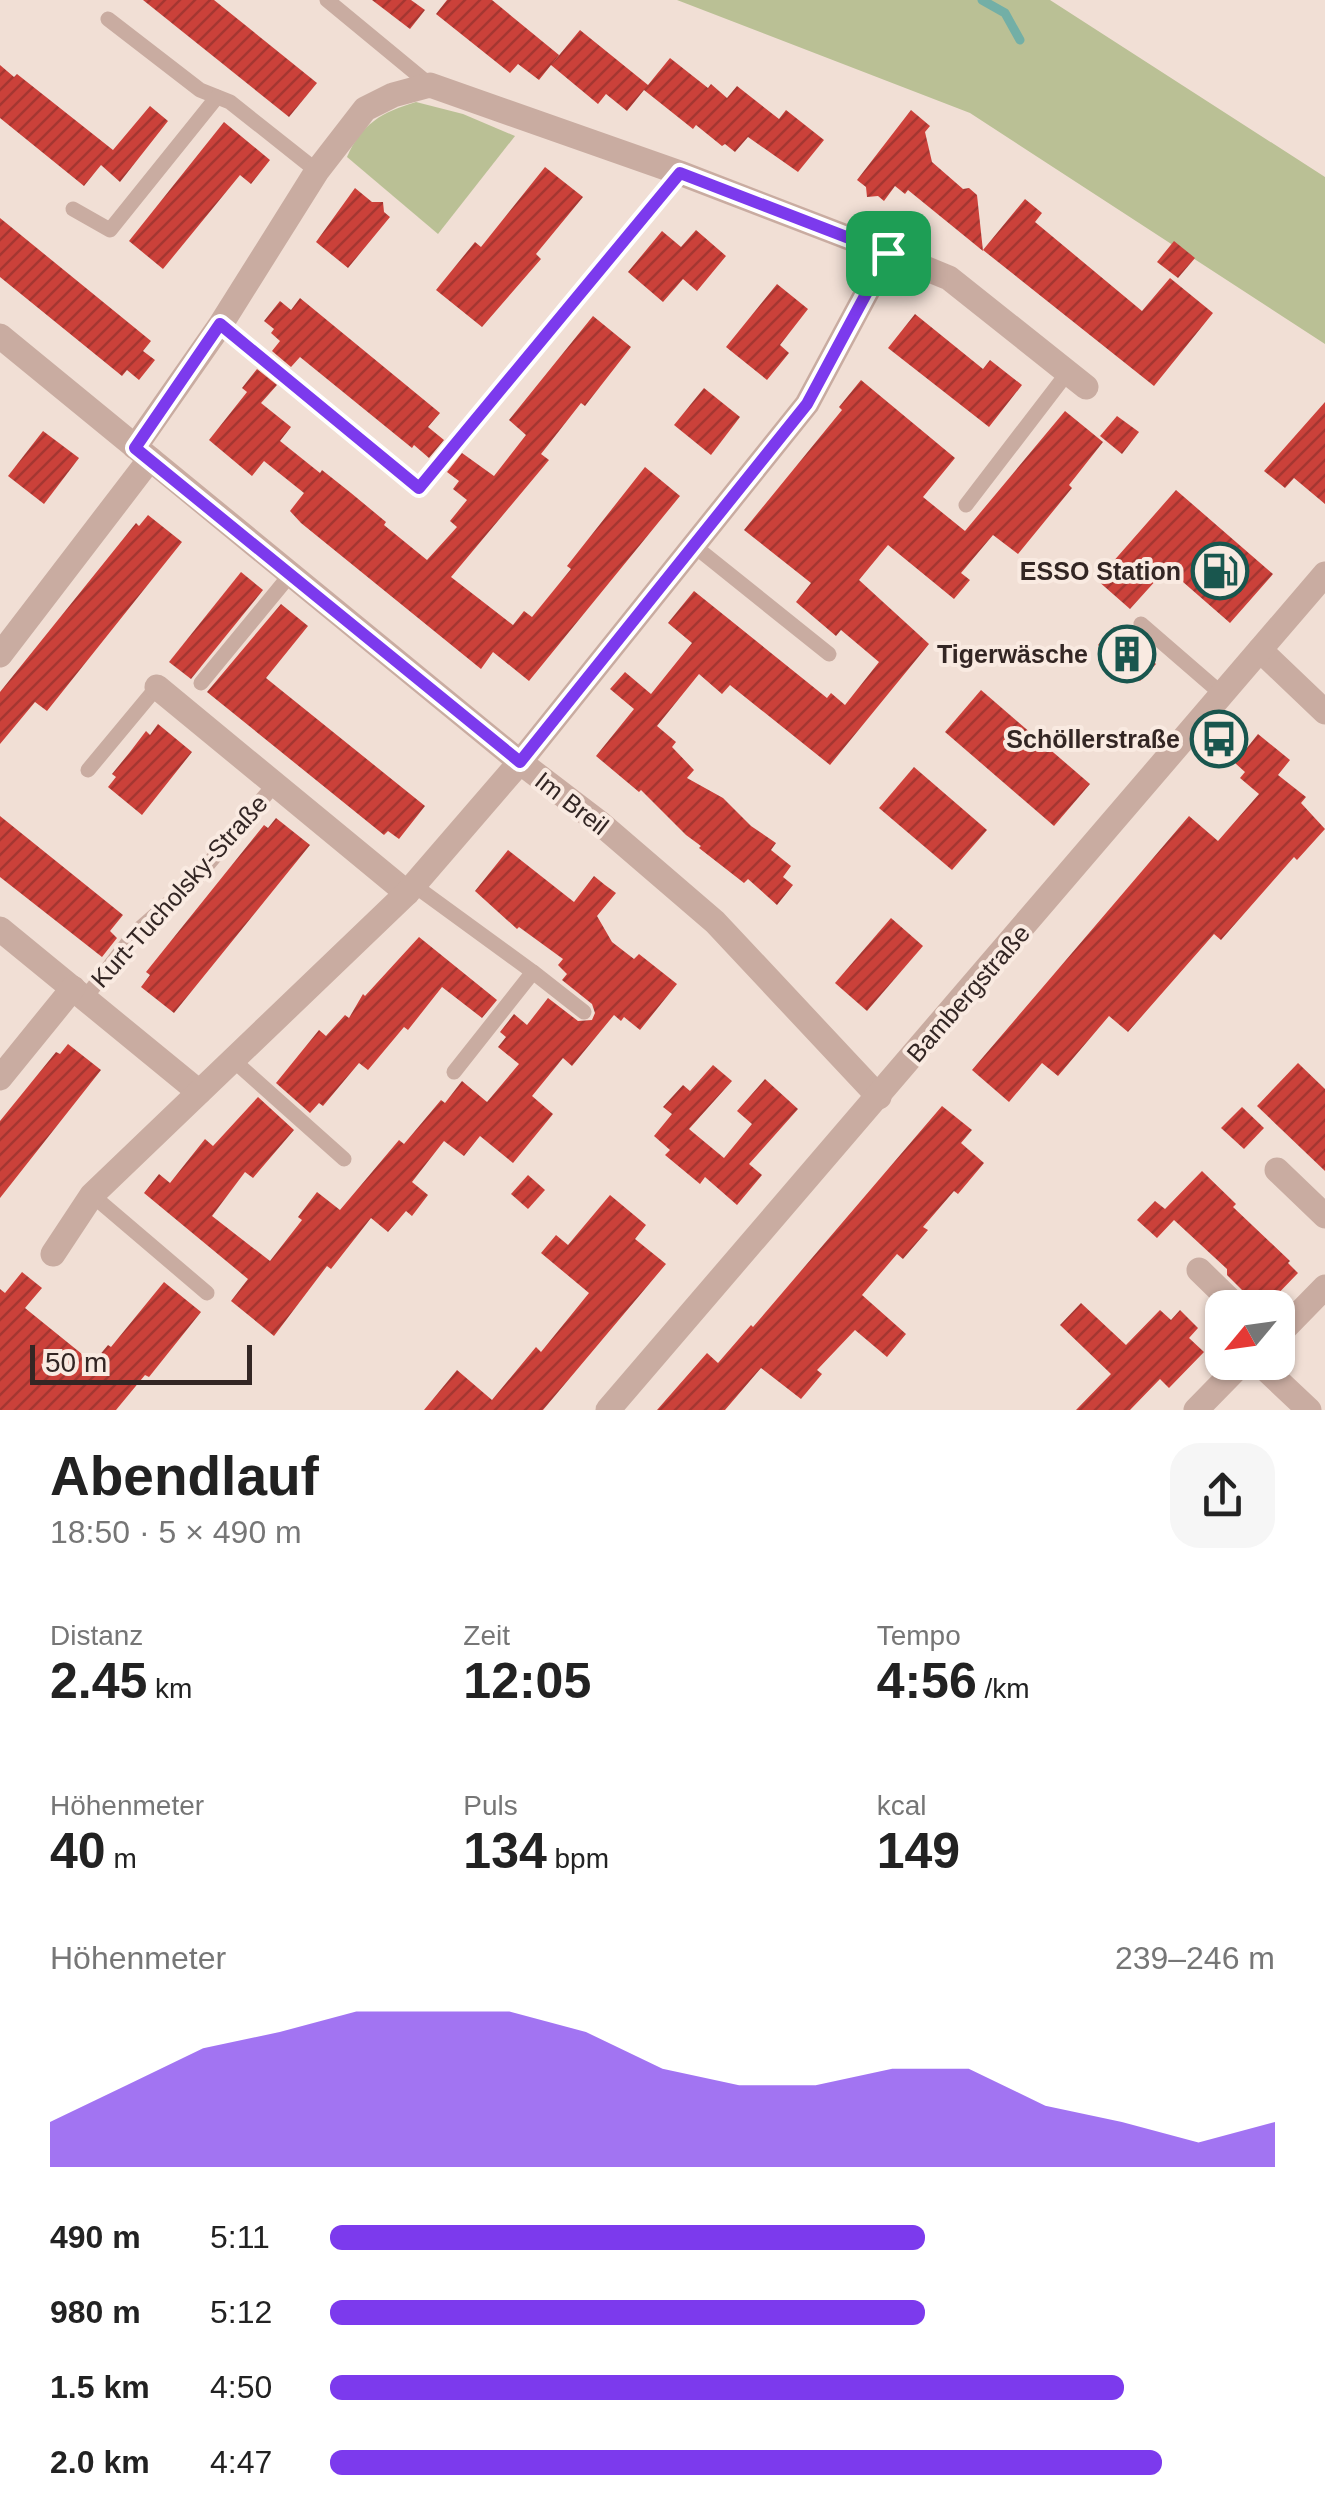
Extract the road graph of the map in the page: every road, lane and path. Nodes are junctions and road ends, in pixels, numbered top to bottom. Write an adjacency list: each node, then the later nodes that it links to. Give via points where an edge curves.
1 (327, 0): 3 (lane)
2 (108, 18): 4 (lane)
3 (430, 85): 5 (street, via 365,110); 6 (street)
4 (217, 97): 5 (lane); 7 (lane, via 110,230)
5 (316, 171): 9 (street)
6 (680, 173): 8 (street); 9 (lane, via 419,488)
7 (74, 208)
8 (888, 253): 11 (street, via 949,278); 14 (street, via 807,404)
9 (220, 324): 12 (street)
10 (0, 336): 12 (street, Im Breil)
11 (1077, 380): 13 (lane)
12 (142, 453): 15 (street, Im Breil); 20 (street)
13 (966, 505)
14 (692, 545): 19 (lane); 25 (street)
15 (290, 574): 21 (lane); 25 (street, Im Breil)
16 (1325, 574): 18 (street, Bambergstraße)
17 (1140, 624): 23 (lane)
18 (1260, 650): 23 (street, Bambergstraße); 24 (street)
19 (829, 654)
20 (0, 655)
21 (201, 683)
22 (157, 687): 26 (lane, Kurt-Tucholsky-Straße); 27 (street, Kurt-Tucholsky-Straße)
23 (1222, 696): 37 (street, Bambergstraße)
24 (1325, 712)
25 (520, 762): 28 (street); 37 (street, Im Breil, via 716,922)
26 (88, 770)
27 (274, 785): 28 (street, Kurt-Tucholsky-Straße); 31 (lane, Kurt-Tucholsky-Straße, via 195,880)
28 (411, 890): 30 (lane, Kurt-Tucholsky-Straße); 33 (street)
29 (0, 929): 31 (street, Kurt-Tucholsky-Straße)
30 (533, 972): 32 (lane, Kurt-Tucholsky-Straße); 34 (lane)
31 (79, 993): 35 (street, Kurt-Tucholsky-Straße); 36 (street, Kurt-Tucholsky-Straße)
32 (584, 1012)
33 (233, 1060): 36 (street); 38 (lane)
34 (454, 1072)
35 (0, 1078)
36 (199, 1092): 40 (street)
37 (879, 1096): 50 (street, Bambergstraße)
38 (344, 1159)
39 (1277, 1170): 41 (street)
40 (92, 1195): 42 (street); 46 (lane)
41 (1325, 1216)
42 (53, 1254)
43 (1199, 1270): 45 (street)
44 (1325, 1287): 47 (street)
45 (1220, 1290)
46 (207, 1293)
47 (1295, 1317)
48 (1225, 1380): 51 (street)
49 (1278, 1380): 52 (street)
50 (608, 1410)
51 (1196, 1410)
52 (1310, 1410)

